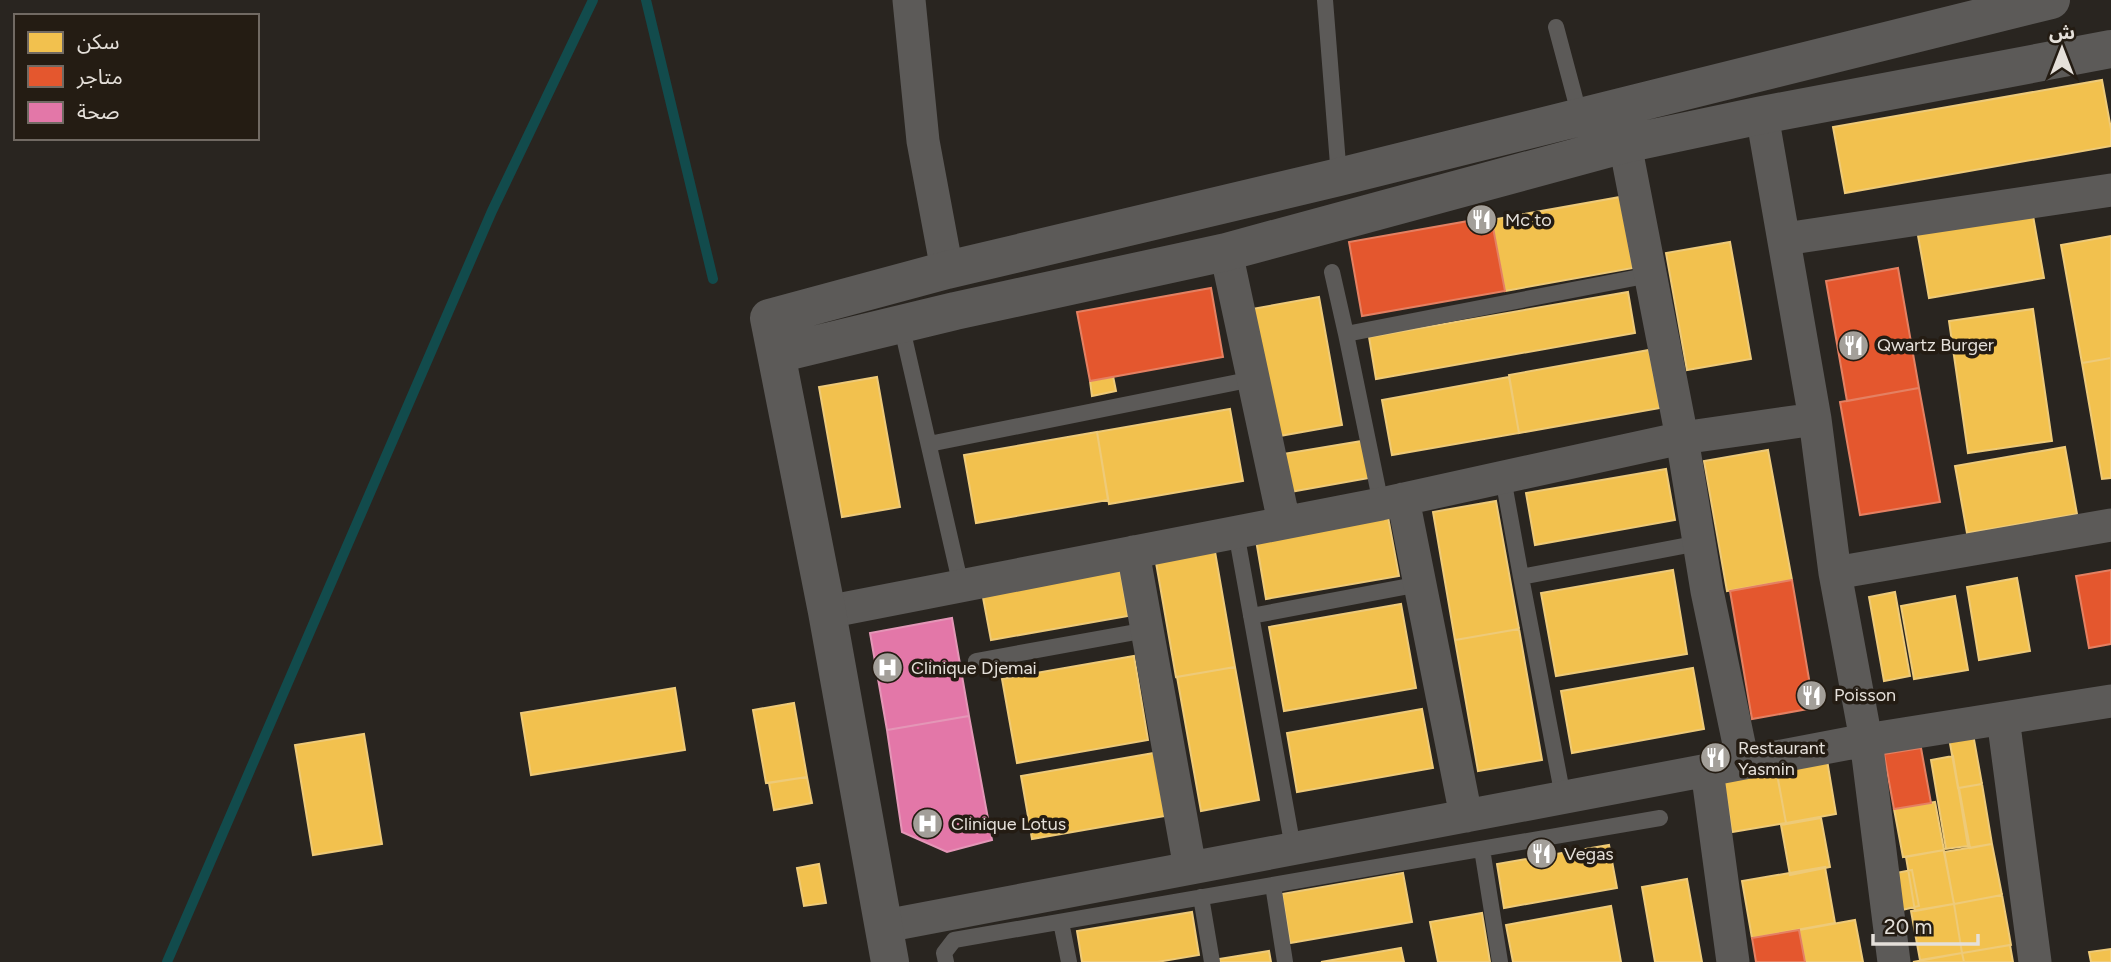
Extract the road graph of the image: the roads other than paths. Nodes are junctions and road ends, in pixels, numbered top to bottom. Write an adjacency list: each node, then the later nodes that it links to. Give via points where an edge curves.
1 (909, 0): 14 (street, via 923,141)
2 (1325, 0): 10 (lane)
3 (2051, 0): 6 (street)
4 (1556, 27): 8 (lane)
5 (2111, 49): 7 (street)
6 (1747, 76): 7 (street); 8 (street)
7 (1762, 115): 9 (street); 12 (street)
8 (1580, 117): 10 (street)
9 (1625, 144): 13 (street); 16 (street)
10 (1339, 177): 14 (street)
11 (2111, 190): 12 (street)
12 (1785, 239): 21 (street)
13 (1226, 252): 17 (street); 20 (street)
14 (947, 270): 19 (street, via 769,318)
15 (1332, 272): 18 (lane)
16 (1650, 275): 18 (lane); 22 (street)
17 (901, 324): 19 (street); 23 (lane)
18 (1346, 334): 25 (lane)
19 (777, 354): 35 (street)
20 (1253, 379): 23 (lane); 26 (street)
21 (1815, 419): 22 (street); 31 (street)
22 (1682, 438): 24 (street); 29 (street)
23 (929, 444): 34 (lane)
24 (1503, 478): 25 (street); 32 (lane)
25 (1392, 501): 26 (street); 33 (street)
26 (1284, 523): 28 (street)
27 (2111, 525): 31 (street)
28 (1236, 532): 30 (street); 36 (lane)
29 (1699, 543): 32 (lane); 42 (street)
30 (1133, 552): 34 (street); 37 (street)
31 (1835, 573): 41 (street)
32 (1521, 577): 44 (lane)
33 (1420, 584): 36 (lane); 45 (street)
34 (961, 586): 35 (street)
35 (827, 612): 52 (street)
36 (1251, 616): 47 (lane)
37 (1147, 630): 38 (lane); 49 (street)
38 (976, 661)
39 (2111, 701): 40 (street)
40 (2003, 718): 41 (street); 60 (street)
41 (1866, 740): 42 (street); 59 (street)
42 (1743, 763): 43 (street)
43 (1707, 769): 44 (street); 58 (street)
44 (1563, 797): 45 (street)
45 (1466, 816): 47 (street)
46 (1660, 818): 48 (lane)
47 (1293, 848): 49 (street)
48 (1482, 849): 50 (lane); 57 (lane)
49 (1196, 883): 50 (lane); 51 (lane); 52 (street); 55 (lane)
50 (1273, 885): 56 (lane)
51 (1061, 922): 53 (lane, via 954,940 944,953); 54 (lane)
52 (888, 944)
53 (946, 962)
54 (1069, 962)
55 (1212, 962)
56 (1284, 962)
57 (1500, 962)
58 (1733, 962)
59 (1894, 962)
60 (2035, 962)

